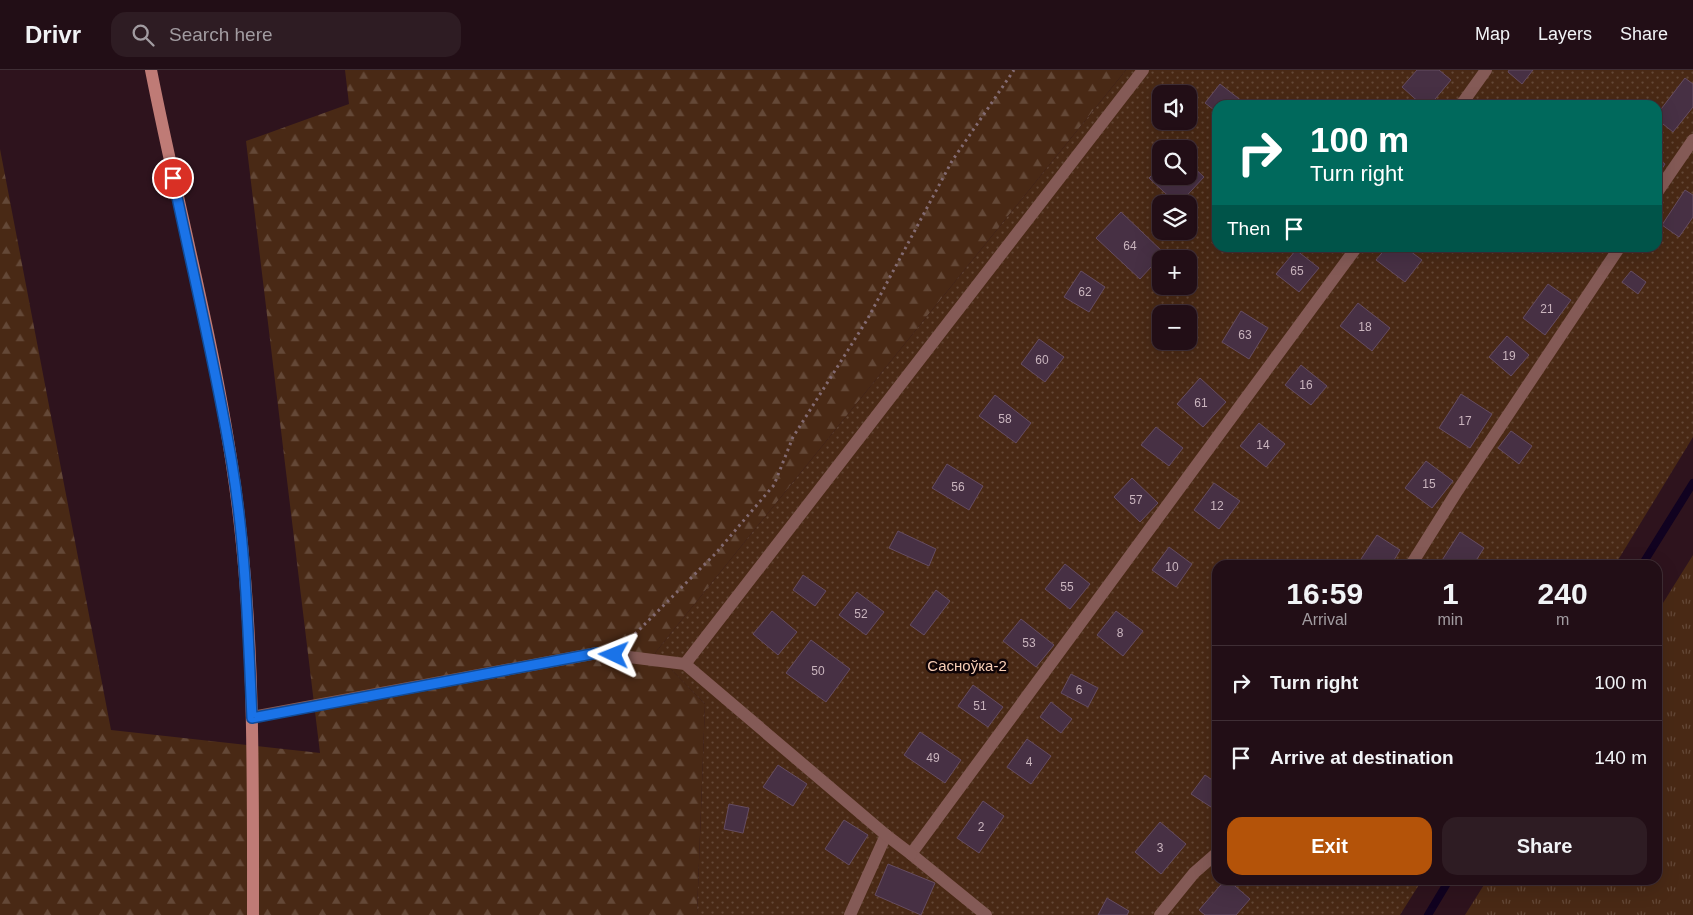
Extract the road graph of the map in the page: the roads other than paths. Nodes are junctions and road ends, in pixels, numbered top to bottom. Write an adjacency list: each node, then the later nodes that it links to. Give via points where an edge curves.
1 (150, 70): 11 (street, via 217,379 232,466 245,581)
2 (1143, 70): 10 (street)
3 (1486, 70): 4 (street)
4 (1465, 100)
5 (1693, 140): 6 (street)
6 (1662, 185)
7 (1353, 252): 13 (street)
8 (1616, 252): 9 (street)
9 (1414, 560)
10 (684, 664): 11 (street, via 597,653); 12 (street)
11 (252, 718): 15 (street)
12 (886, 835): 13 (street); 16 (street)
13 (911, 854): 17 (street)
14 (1212, 857): 18 (street, via 1194,873)
15 (254, 915)
16 (850, 915)
17 (986, 915)
18 (1160, 915)

